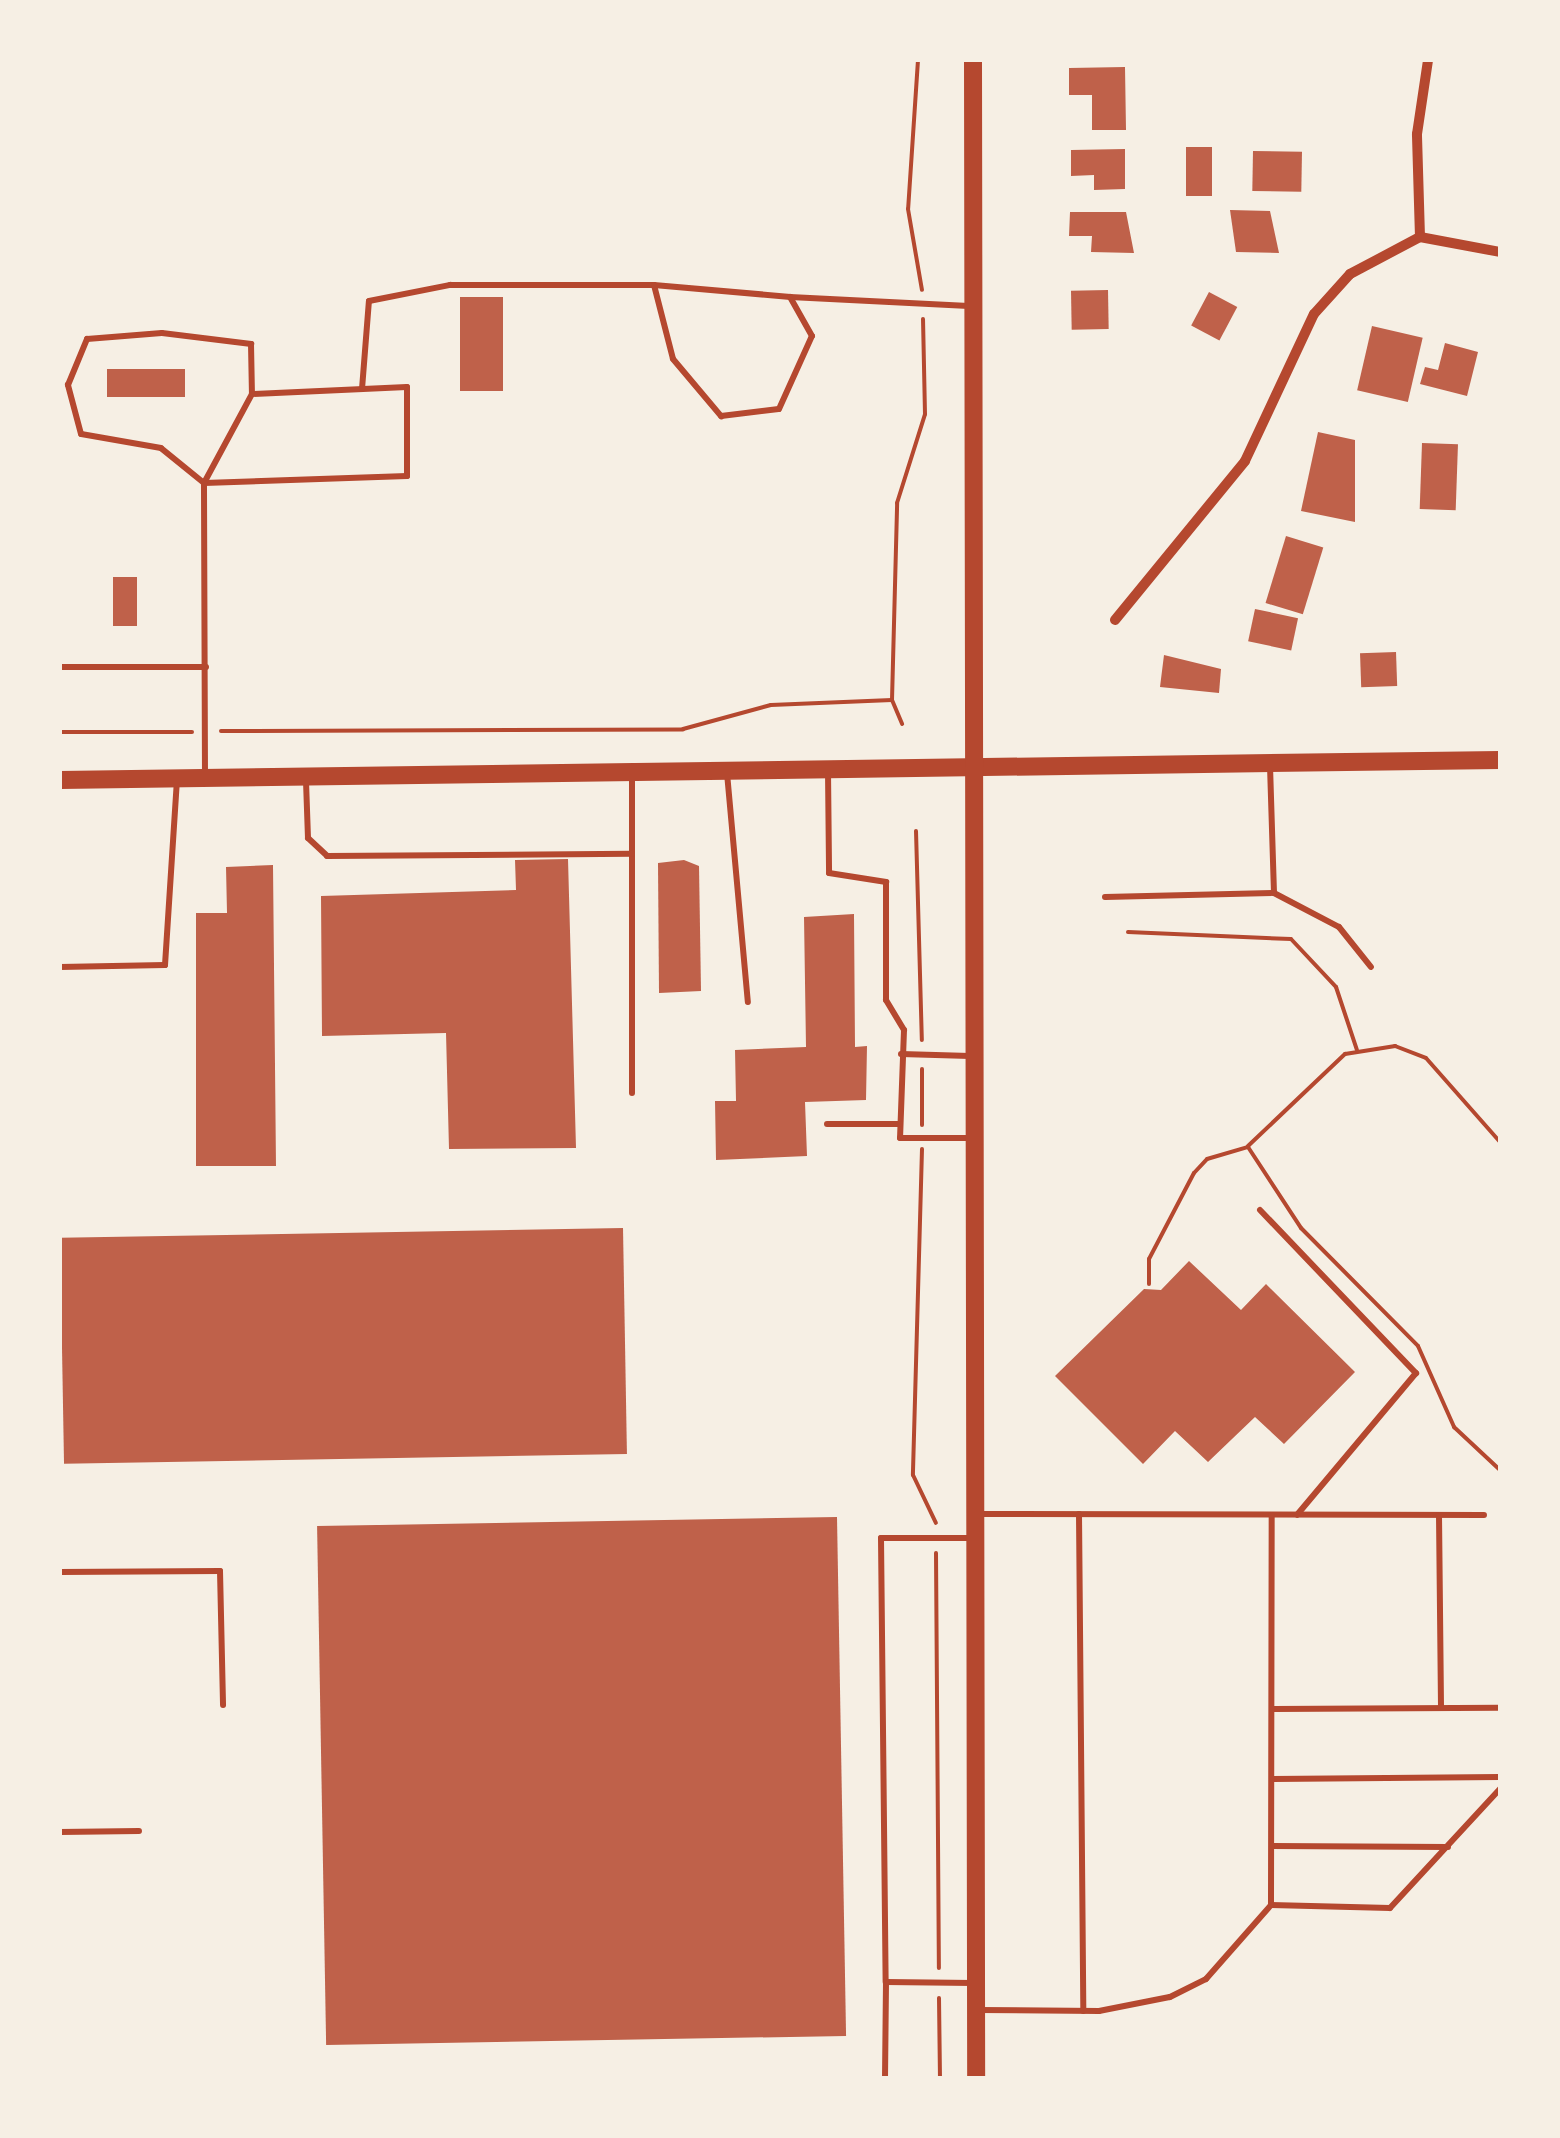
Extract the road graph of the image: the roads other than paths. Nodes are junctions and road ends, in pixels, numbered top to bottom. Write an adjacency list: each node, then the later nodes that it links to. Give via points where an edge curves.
1 (973, 60): 7 (main road)
2 (1428, 60): 3 (street, via 1417,134)
3 (1420, 237): 4 (street); 11 (street, via 1350,274 1314,314 1245,460)
4 (1500, 252)
5 (654, 285): 6 (lane); 6 (lane, via 673,359 721,416 778,409 812,336); 8 (lane, via 450,285 369,301)
6 (790, 297): 7 (lane)
7 (972, 306): 16 (main road)
8 (362, 389): 9 (lane); 10 (lane, via 407,387 407,476)
9 (252, 394): 10 (lane); 10 (lane, via 251,344 162,333 87,339 68,385 82,434 161,448)
10 (204, 483): 13 (lane)
11 (1115, 620)
12 (60, 667): 13 (lane)
13 (206, 667): 20 (lane)
14 (1500, 760): 15 (main road)
15 (1270, 763): 16 (main road); 25 (lane)
16 (972, 767): 17 (main road); 31 (main road)
17 (828, 769): 18 (main road); 30 (lane, via 829,872 886,882 886,1000 904,1030)
18 (726, 772): 19 (main road); 29 (lane)
19 (632, 774): 21 (main road); 24 (lane)
20 (205, 778): 21 (main road); 22 (main road)
21 (306, 778): 24 (lane, via 308,838 327,856)
22 (177, 779): 23 (main road); 27 (lane, via 165,965)
23 (60, 780)
24 (632, 854): 32 (lane)
25 (1274, 893): 26 (lane); 28 (lane, via 1339,927)
26 (1105, 897)
27 (60, 967)
28 (1371, 967)
29 (748, 1002)
30 (901, 1054): 31 (lane); 34 (lane)
31 (971, 1056): 35 (main road)
32 (632, 1094)
33 (827, 1124): 34 (lane)
34 (900, 1124): 35 (lane, via 900,1138)
35 (971, 1138): 37 (main road)
36 (1260, 1210): 40 (lane, via 1416,1374)
37 (973, 1514): 38 (lane); 43 (main road)
38 (1078, 1514): 39 (lane); 60 (lane)
39 (1272, 1515): 40 (lane); 48 (lane)
40 (1297, 1515): 41 (lane)
41 (1438, 1515): 42 (lane); 46 (lane)
42 (1484, 1515)
43 (973, 1538): 57 (lane, via 882,1538); 58 (main road)
44 (60, 1572): 45 (lane, via 220,1571)
45 (223, 1705)
46 (1441, 1708): 47 (lane); 48 (lane)
47 (1500, 1708)
48 (1274, 1709): 50 (lane)
49 (1500, 1777): 50 (lane)
50 (1273, 1779): 54 (lane)
51 (1500, 1789): 55 (lane)
52 (139, 1831): 53 (lane)
53 (60, 1832)
54 (1272, 1846): 55 (lane); 56 (lane)
55 (1449, 1848): 56 (lane, via 1390,1908)
56 (1271, 1906): 60 (lane, via 1206,1980 1133,2008)
57 (886, 1982): 58 (lane); 61 (lane)
58 (975, 1983): 59 (main road)
59 (976, 2010): 60 (lane); 62 (main road)
60 (1083, 2011)
61 (885, 2078)
62 (976, 2078)

